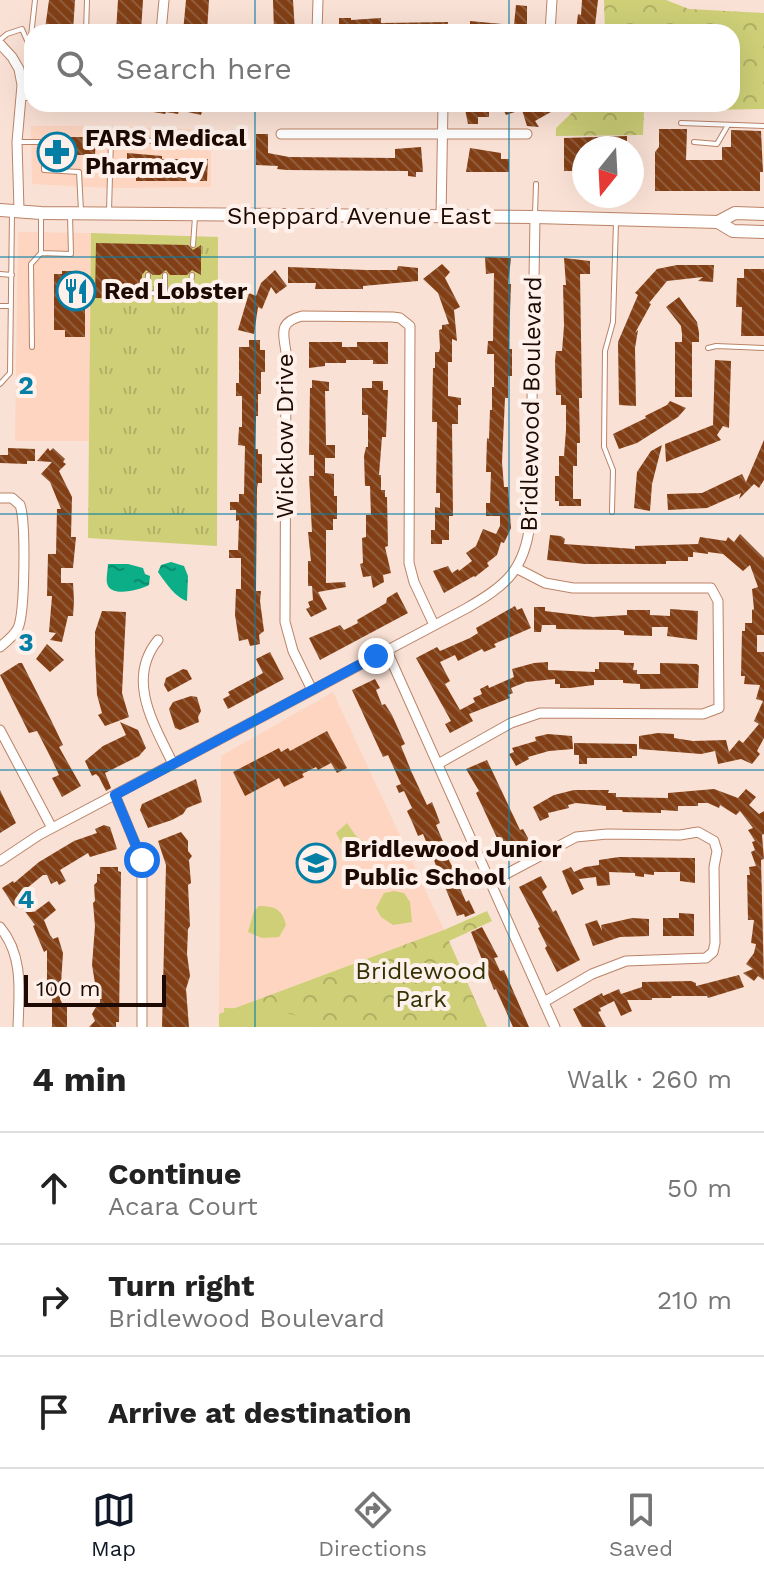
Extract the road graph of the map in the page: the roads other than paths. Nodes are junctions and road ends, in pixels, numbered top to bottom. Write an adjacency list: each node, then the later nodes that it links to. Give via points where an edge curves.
1 (34, 0): 6 (lane)
2 (87, 0): 7 (lane)
3 (164, 0): 8 (street)
4 (318, 0): 9 (street)
5 (552, 0): 10 (street)
6 (33, 24)
7 (86, 24)
8 (162, 24)
9 (317, 24)
10 (550, 24)
11 (24, 34): 12 (lane, via 22,29 7,34)
12 (0, 42): 13 (street, via 19,69)
13 (24, 87)
14 (24, 111): 22 (street)
15 (443, 112): 20 (street)
16 (681, 123): 17 (lane)
17 (728, 125): 18 (lane); 23 (lane, via 717,144)
18 (764, 126)
19 (281, 134): 20 (street)
20 (443, 134): 21 (street); 32 (street)
21 (527, 134)
22 (17, 142): 26 (street); 28 (lane, via 44,142 44,170 79,172)
23 (694, 142)
24 (201, 143): 29 (lane, via 111,139)
25 (536, 184): 33 (lane)
26 (10, 210): 27 (main road, Sheppard Avenue East); 40 (lane)
27 (41, 213): 28 (main road, Sheppard Avenue East); 38 (lane)
28 (76, 213): 29 (main road, Sheppard Avenue East); 38 (lane, via 71,254)
29 (109, 213): 30 (main road, Sheppard Avenue East)
30 (195, 214): 32 (main road, Sheppard Avenue East); 37 (lane)
31 (764, 214): 35 (main road, Sheppard Avenue East, via 735,213)
32 (441, 217): 33 (main road, Sheppard Avenue East)
33 (535, 217): 34 (main road, Sheppard Avenue East); 53 (street, Bridlewood Boulevard, via 530,524)
34 (616, 220): 35 (main road, Sheppard Avenue East); 52 (lane, via 613,322 605,351 604,447 613,470)
35 (718, 222): 36 (main road, Sheppard Avenue East, via 733,231)
36 (764, 232)
37 (193, 245)
38 (41, 253): 47 (lane, via 31,264)
39 (0, 274): 40 (lane)
40 (12, 275): 46 (lane)
41 (148, 275): 44 (lane, via 147,293)
42 (165, 275): 44 (lane)
43 (192, 275): 44 (lane, via 190,292)
44 (165, 294)
45 (0, 306): 46 (lane)
46 (11, 306): 50 (lane, via 10,373)
47 (32, 347)
48 (708, 348): 49 (lane)
49 (764, 348)
50 (0, 384)
51 (0, 498): 56 (street, via 20,505 23,522 21,618)
52 (612, 512)
53 (518, 569): 54 (street, via 491,594); 61 (street, via 545,583 573,588 711,588 718,601 719,708 703,714 540,713 511,723)
54 (434, 625): 57 (street); 58 (street, Wicklow Drive, via 409,563 410,326 393,317 290,319 284,333 285,622)
55 (158, 640): 60 (street, via 146,662 144,695)
56 (0, 647)
57 (387, 651): 58 (street); 61 (street)
58 (312, 690): 60 (street)
59 (0, 730): 63 (street)
60 (173, 764): 62 (street)
61 (438, 764): 65 (street)
62 (115, 795): 63 (street); 69 (street, via 142,860)
63 (52, 828): 64 (street)
64 (0, 861)
65 (491, 882): 67 (street); 67 (street, via 576,837 698,832 714,841 713,952 706,958 626,961)
66 (0, 927): 68 (street, via 15,950)
67 (544, 1002): 70 (street)
68 (18, 1027)
69 (142, 1027)
70 (555, 1027)

